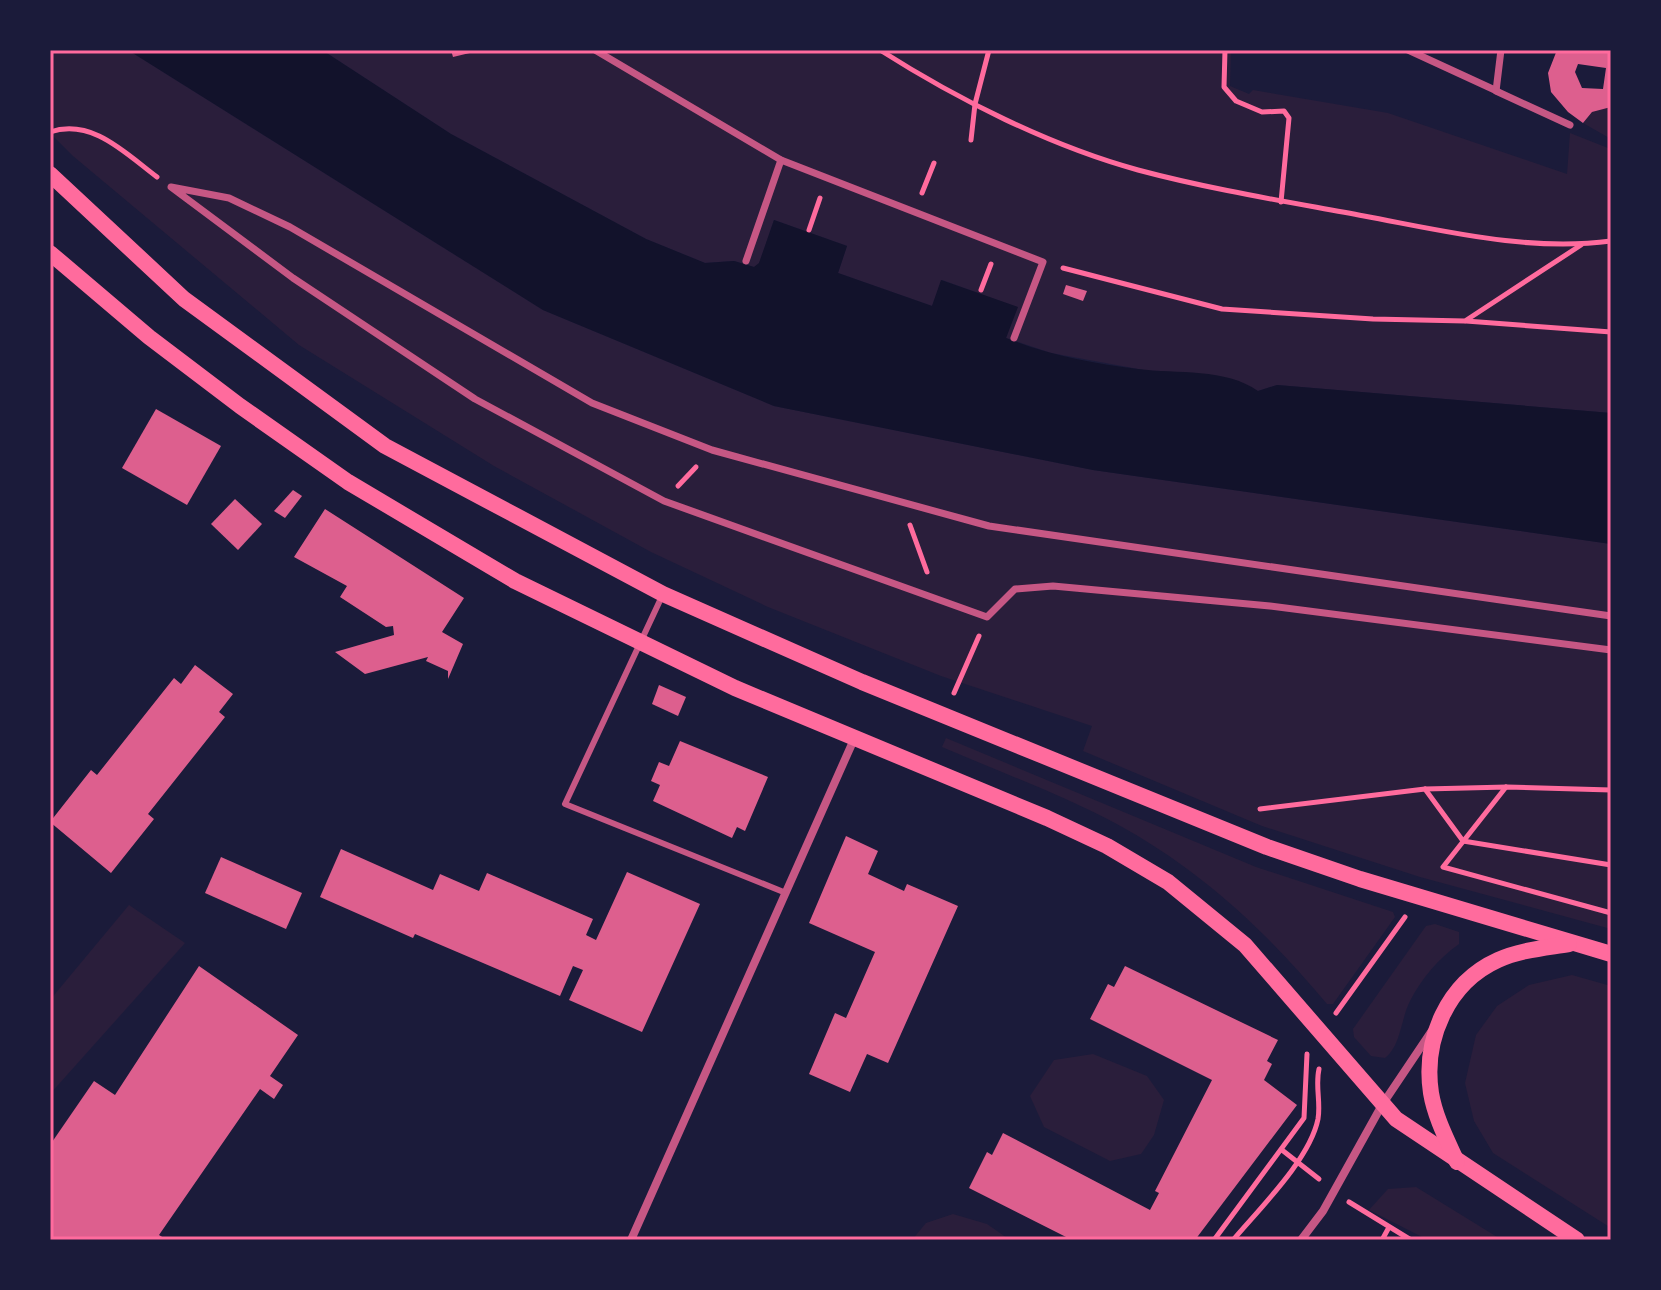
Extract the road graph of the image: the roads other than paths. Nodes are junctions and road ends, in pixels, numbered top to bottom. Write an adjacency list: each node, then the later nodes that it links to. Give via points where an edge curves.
1 (595, 50): 6 (street)
2 (1408, 50): 4 (street)
3 (1501, 50): 4 (street)
4 (1497, 91): 5 (street)
5 (1570, 125)
6 (781, 160): 9 (street); 10 (street, via 1043,262)
7 (50, 174): 11 (main road, via 184,299 385,446)
8 (50, 253): 13 (main road, via 193,371 348,482 515,581)
9 (746, 261)
10 (1014, 338)
11 (663, 594): 13 (lane); 17 (main road, via 862,682 1267,847)
12 (1611, 616): 14 (street, via 989,526 712,450 592,403 290,227 229,198 171,187 293,278 475,399 664,501 987,617 1015,589 1053,586 1270,606)
13 (638, 643): 15 (main road); 16 (lane, via 565,804)
14 (1611, 650)
15 (855, 737): 16 (street); 20 (main road, via 1047,818 1158,875 1245,945)
16 (786, 893): 22 (street)
17 (1574, 943): 18 (main road); 19 (main road, via 1496,961 1463,985)
18 (1611, 954)
19 (1440, 1017): 20 (street); 21 (main road, via 1431,1052 1431,1094)
20 (1382, 1105): 21 (main road); 23 (street)
21 (1457, 1162): 24 (main road)
22 (631, 1240)
23 (1301, 1240)
24 (1577, 1240)

